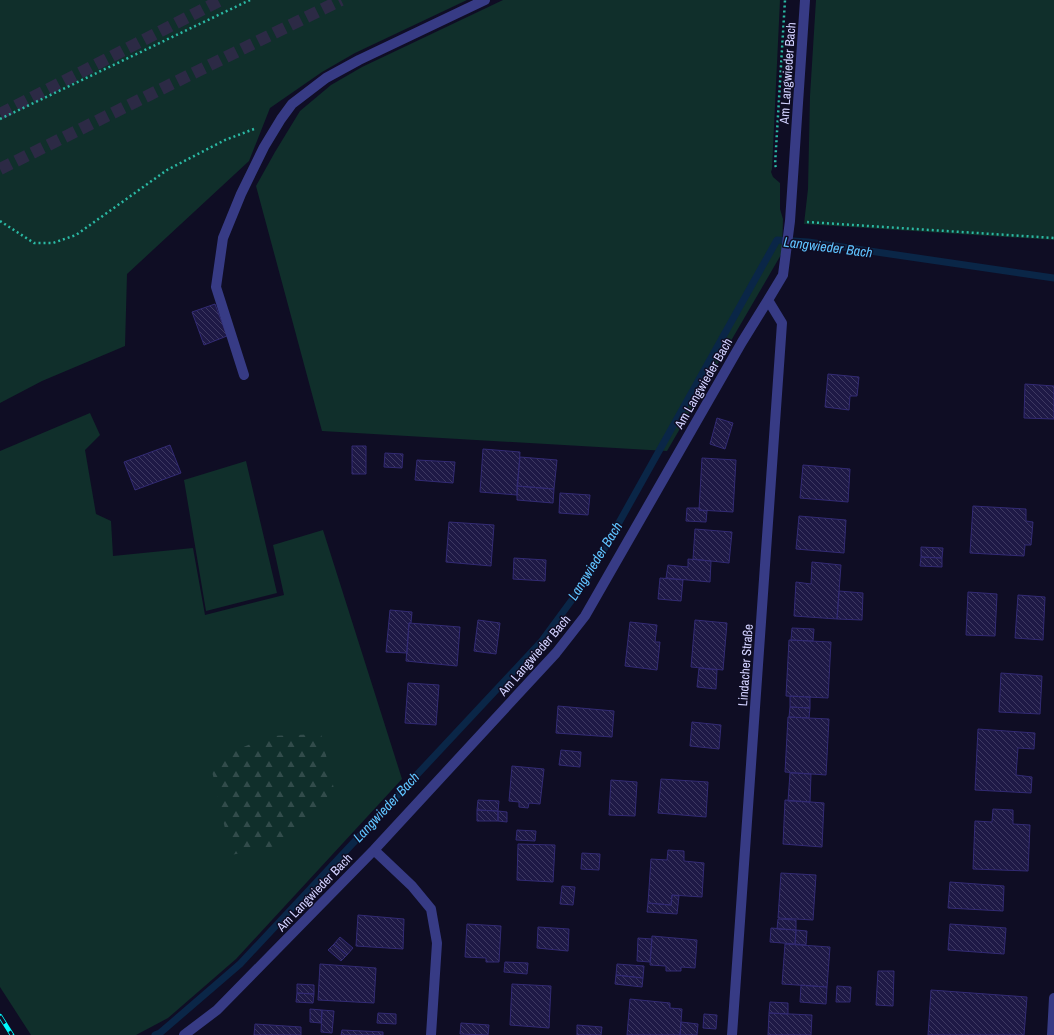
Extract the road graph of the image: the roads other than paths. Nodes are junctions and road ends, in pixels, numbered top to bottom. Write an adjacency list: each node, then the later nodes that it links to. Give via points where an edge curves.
1 (485, 0): 4 (street, via 358,60 326,78 292,104 281,119 241,194 223,238 216,287)
2 (805, 0): 3 (street, Am Langwieder Bach, via 790,224 783,275)
3 (768, 300): 5 (street, Am Langwieder Bach, via 585,616 556,653); 9 (street, Lindacher Straße, via 782,323)
4 (244, 375)
5 (374, 850): 7 (street, Am Langwieder Bach, via 217,1010); 8 (street, via 432,909 437,943)
6 (1054, 998): 10 (street)
7 (184, 1035)
8 (430, 1035)
9 (732, 1035)
10 (1052, 1035)

